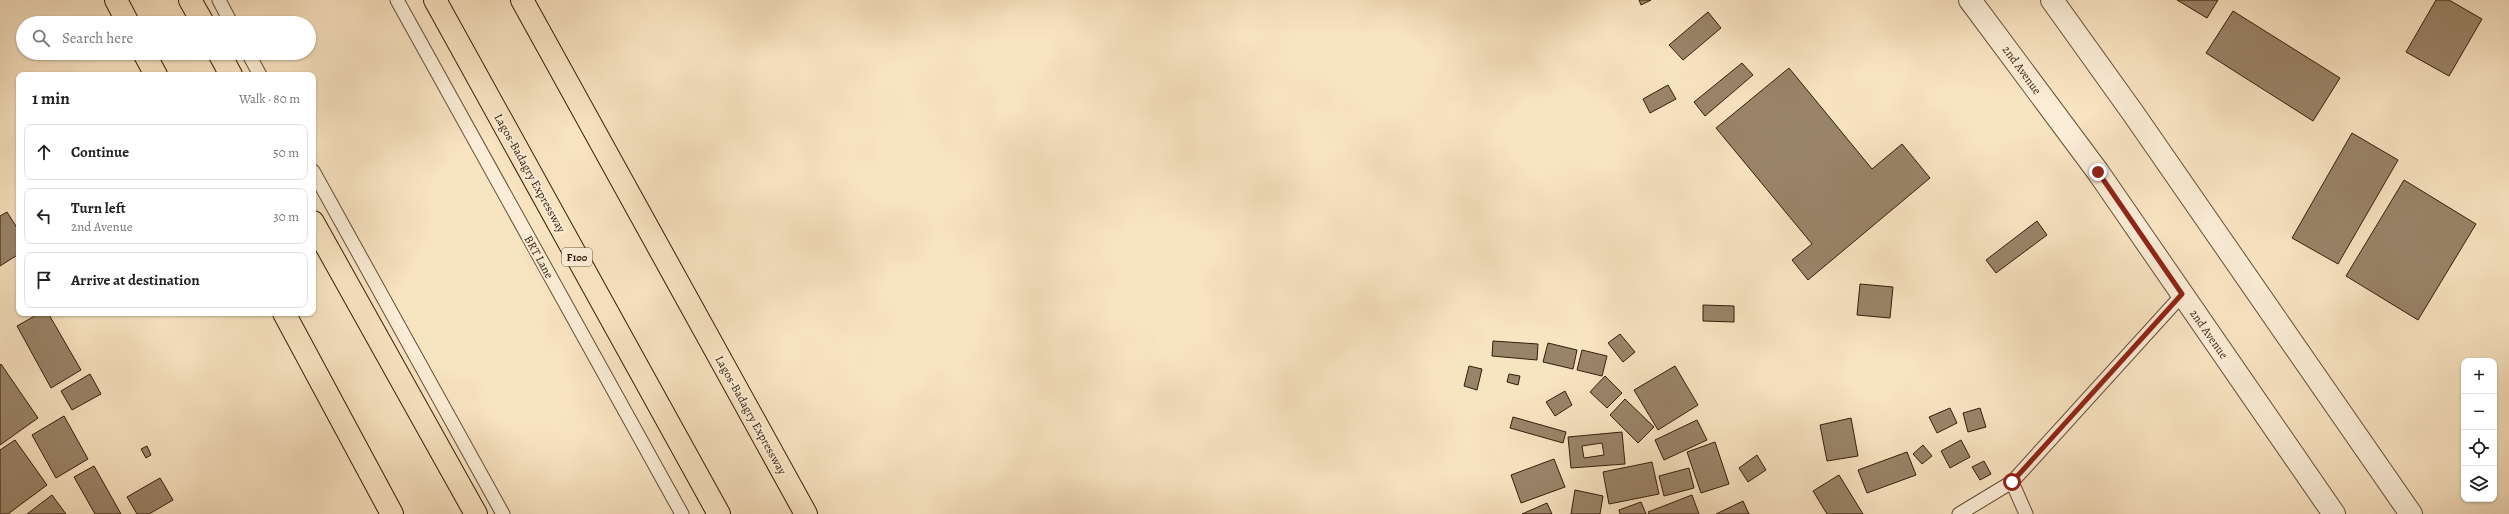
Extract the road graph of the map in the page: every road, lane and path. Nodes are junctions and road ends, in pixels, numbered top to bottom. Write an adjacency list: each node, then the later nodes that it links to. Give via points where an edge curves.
1 (116, 0): 9 (main road)
2 (190, 0): 10 (main road)
3 (219, 0): 11 (lane)
4 (397, 0): 26 (lane, BRT Lane)
5 (435, 0): 27 (main road, Lagos-Badagry Expressway / F100)
6 (522, 0): 28 (main road, Lagos-Badagry Expressway)
7 (1970, 0): 20 (street, 2nd Avenue, via 2098,172)
8 (2052, 0): 32 (street)
9 (124, 16)
10 (198, 16)
11 (227, 16)
12 (148, 60): 15 (main road)
13 (223, 60): 16 (main road)
14 (252, 60): 17 (lane)
15 (154, 72)
16 (230, 72)
17 (258, 72)
18 (316, 176): 25 (lane)
19 (316, 227): 24 (main road)
20 (2182, 294): 22 (lane); 31 (street, 2nd Avenue)
21 (286, 316): 23 (main road)
22 (2012, 482): 29 (lane); 30 (lane)
23 (392, 514)
24 (476, 514)
25 (503, 514)
26 (682, 514)
27 (720, 514)
28 (806, 514)
29 (1959, 514)
30 (2026, 514)
31 (2334, 514)
32 (2411, 514)

